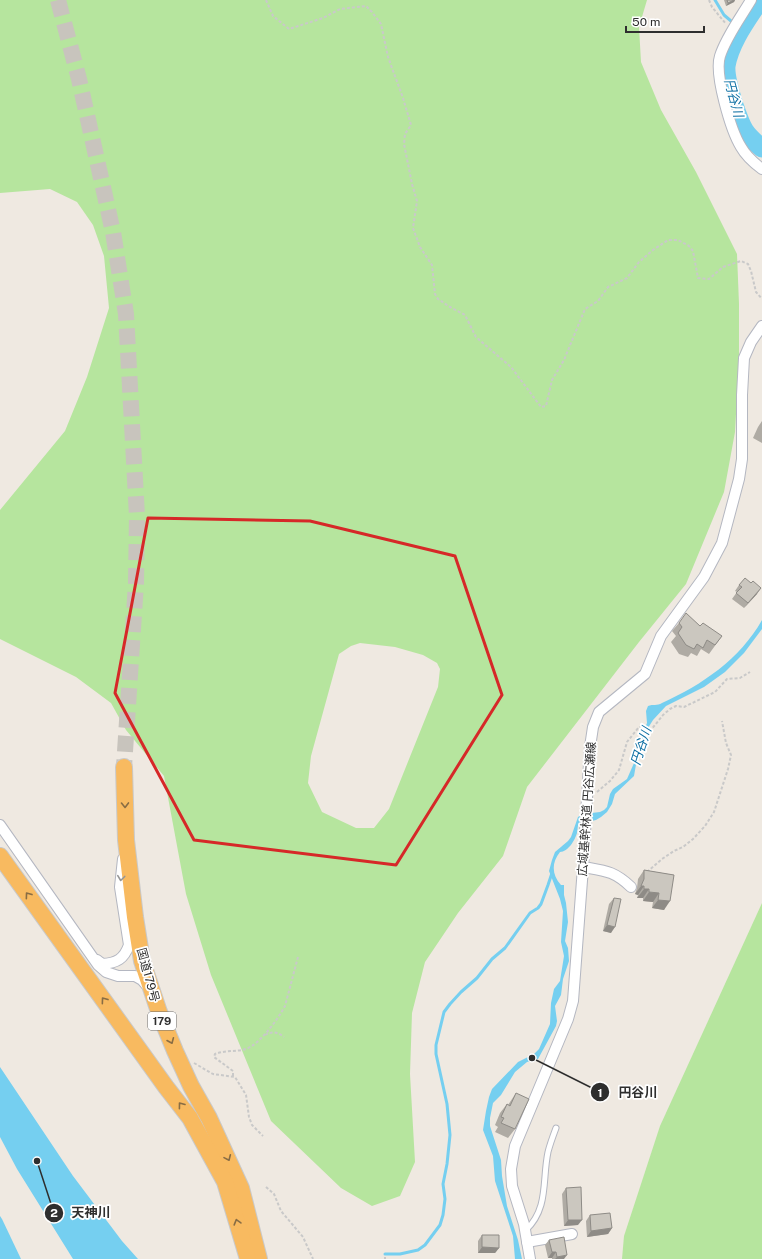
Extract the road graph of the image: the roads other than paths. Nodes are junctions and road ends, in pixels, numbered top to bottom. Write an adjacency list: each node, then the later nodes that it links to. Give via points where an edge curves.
1 (751, 0): 2 (street, via 720,56 718,66 734,133 747,156)
2 (762, 169)
3 (762, 326): 8 (street, 広域基幹林道 円谷広瀬線, via 744,358 740,479 722,543 704,577 661,636 645,674 600,712 593,728)
4 (124, 766): 6 (highway, 国道179号 / 179, one-way to 6)
5 (0, 825): 10 (street)
6 (126, 840): 10 (street, one-way to 10, via 120,888 129,945 126,954 109,964 102,964); 11 (highway, 国道179号 / 179, via 142,961)
7 (0, 856): 16 (highway, one-way to 7, via 225,1182 190,1118)
8 (583, 867): 9 (street, via 614,873); 13 (street, 広域基幹林道 円谷広瀬線, via 573,1002 513,1153 512,1186)
9 (631, 887)
10 (90, 955): 11 (street, via 106,972 118,976 135,976)
11 (151, 990): 17 (highway, 国道179号 / 179, one-way to 17, via 190,1086 209,1118 241,1188)
12 (556, 1128): 13 (lane, via 548,1152 543,1199 537,1217)
13 (525, 1231): 15 (street, 広域基幹林道 円谷広瀬線)
14 (572, 1234): 15 (street)
15 (527, 1242): 18 (street, 広域基幹林道 円谷広瀬線)
16 (248, 1259)
17 (259, 1259)
18 (530, 1259)

